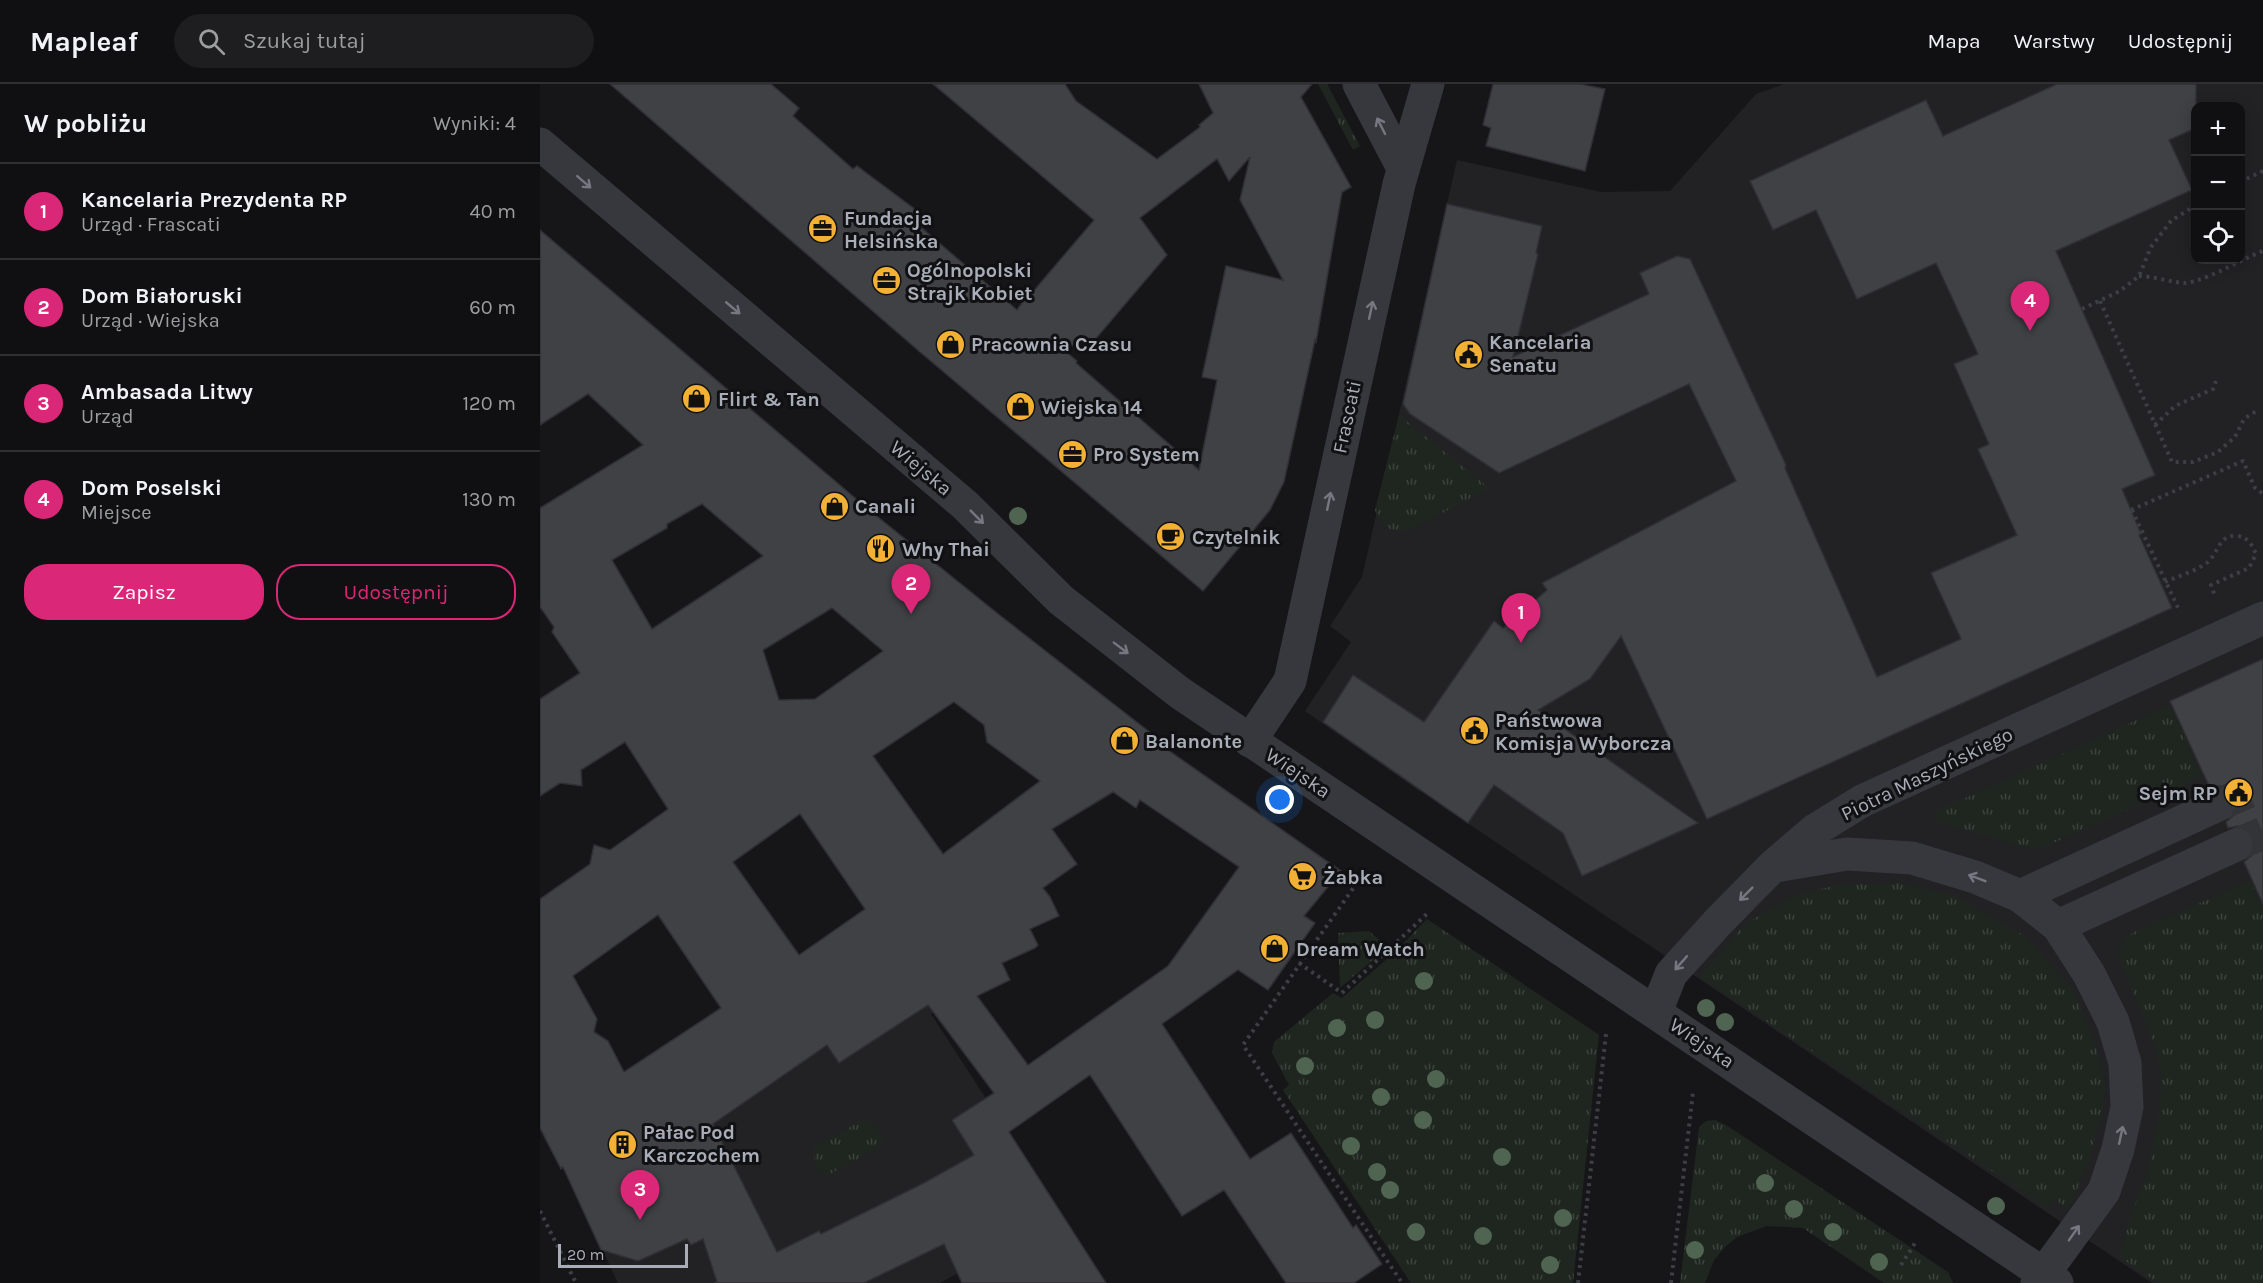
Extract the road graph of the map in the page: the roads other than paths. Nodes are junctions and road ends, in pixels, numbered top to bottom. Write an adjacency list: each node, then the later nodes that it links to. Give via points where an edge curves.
1 (1359, 84): 4 (street, one-way to 1)
2 (1428, 84): 4 (street, Frascati)
3 (540, 144): 6 (street, Wiejska, one-way to 6, via 965,505 1061,600 1180,693)
4 (1403, 168): 6 (street, Frascati, one-way to 4, via 1290,681)
5 (2263, 618): 9 (street, Piotra Maszyńskiego, via 1862,801 1815,830)
6 (1250, 741): 12 (street, Wiejska)
7 (2218, 805): 10 (street)
8 (2236, 845): 11 (street)
9 (1773, 866): 10 (street, one-way to 9, via 1912,858 1847,854); 12 (street, Piotra Maszyńskiego, one-way to 12, via 1671,974)
10 (2020, 896): 11 (street)
11 (2058, 926): 13 (street, one-way to 11, via 2104,1191 2127,1107 2125,1064 2113,1022 2090,974)
12 (1656, 1012): 13 (street, Wiejska)
13 (2046, 1280)

